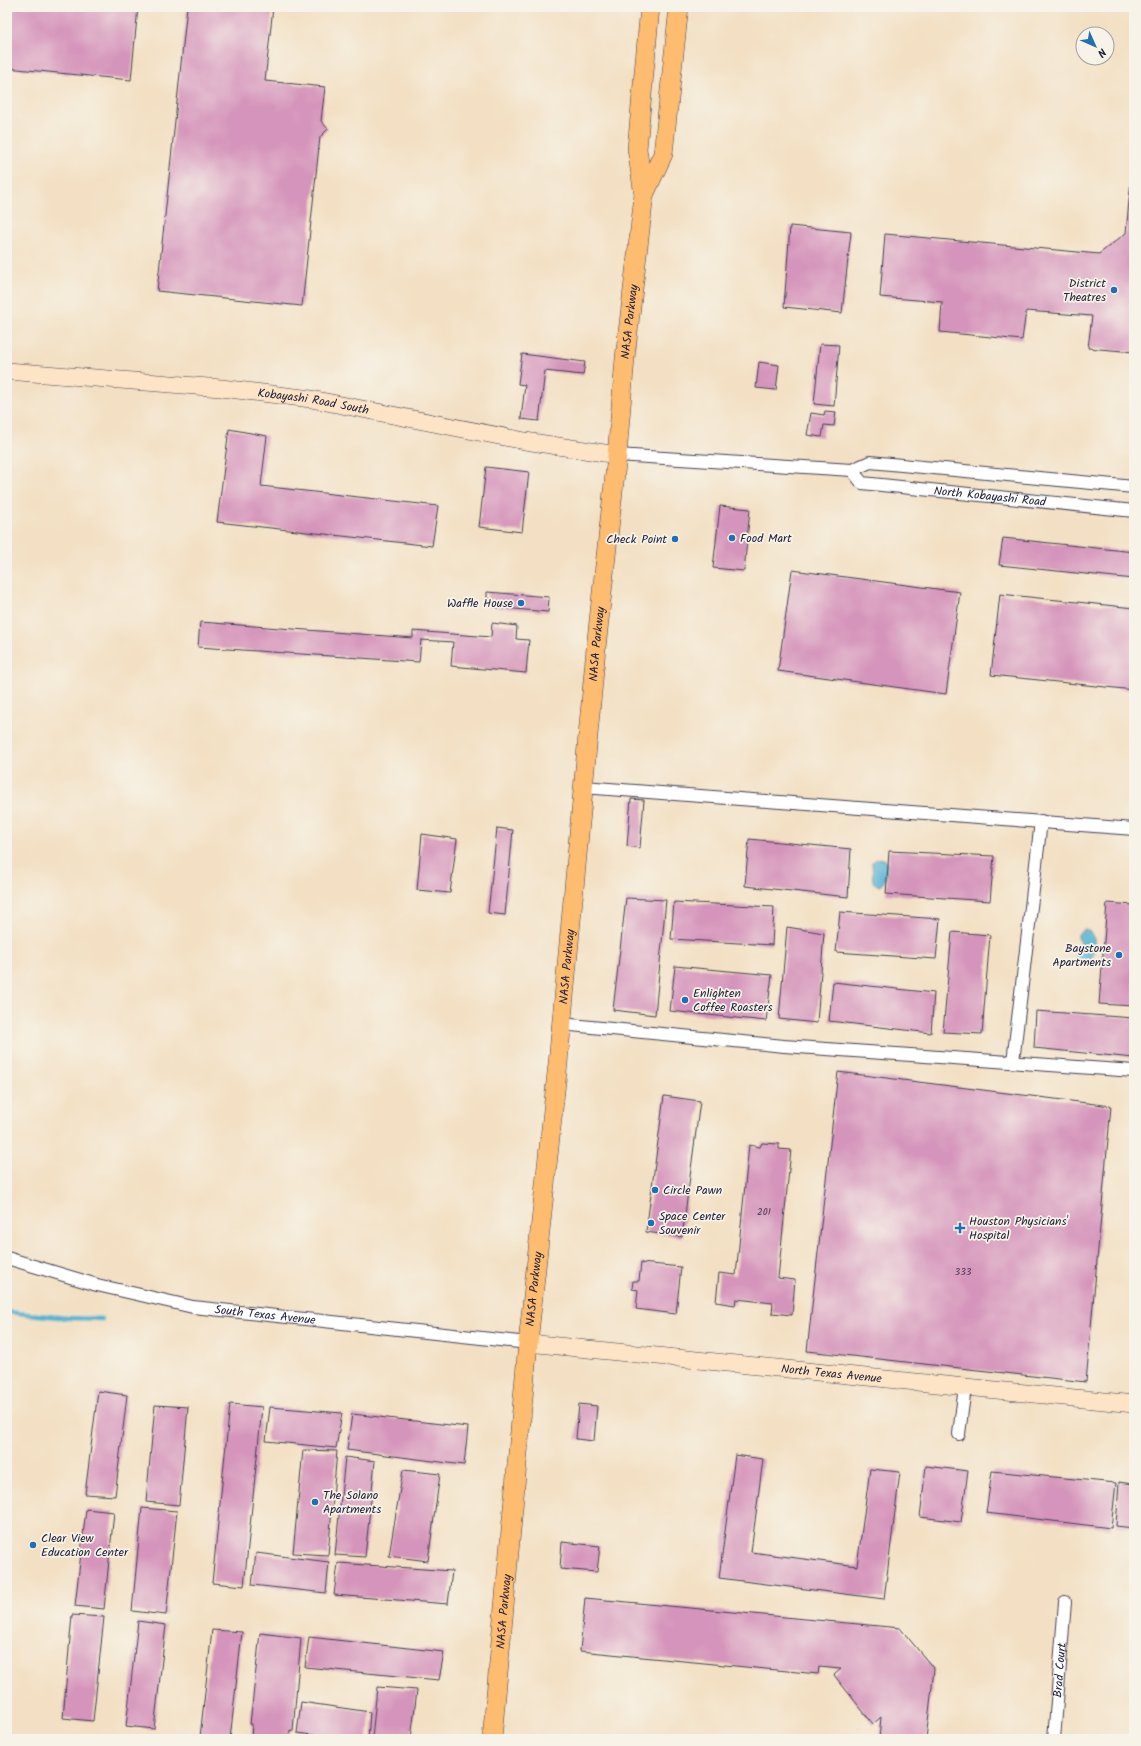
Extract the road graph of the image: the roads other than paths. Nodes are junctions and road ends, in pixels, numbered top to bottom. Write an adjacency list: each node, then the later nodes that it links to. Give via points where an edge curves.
1 (650, 7): 3 (main road, NASA Parkway, via 636,149)
2 (679, 7): 3 (main road, NASA Parkway, via 663,154)
3 (644, 196): 5 (main road, NASA Parkway)
4 (7, 371): 5 (street, Kobayashi Road South, via 221,388 311,399 525,441)
5 (617, 455): 6 (street, North Kobayashi Road); 9 (main road, NASA Parkway, via 596,640)
6 (852, 470): 7 (street, North Kobayashi Road, via 870,462); 8 (street, North Kobayashi Road, via 862,483)
7 (1134, 487)
8 (1134, 511)
9 (583, 787): 10 (street); 12 (main road, NASA Parkway)
10 (1040, 821): 11 (street); 13 (street)
11 (1134, 829)
12 (561, 1024): 13 (street, via 784,1046); 16 (main road, NASA Parkway)
13 (1013, 1062): 14 (street)
14 (1134, 1071)
15 (7, 1258): 16 (street, South Texas Avenue, via 97,1285 193,1307)
16 (528, 1342): 17 (street, North Texas Avenue); 21 (main road, NASA Parkway)
17 (965, 1387): 18 (street, North Texas Avenue); 19 (street)
18 (1134, 1404)
19 (960, 1434)
20 (1065, 1602): 22 (street, Brad Court)
21 (492, 1739)
22 (1054, 1739)

